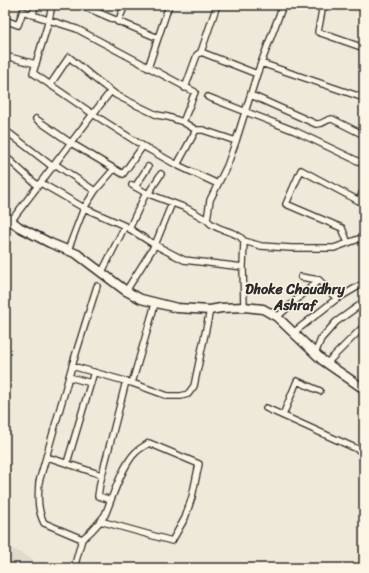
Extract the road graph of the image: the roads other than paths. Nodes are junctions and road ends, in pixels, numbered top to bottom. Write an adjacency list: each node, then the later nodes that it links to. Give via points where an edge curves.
1 (35, 5): 9 (street)
2 (52, 5): 11 (street)
3 (85, 5): 12 (street, via 84,7)
4 (125, 5): 12 (street)
5 (169, 5): 13 (street)
6 (216, 5): 15 (street)
7 (283, 5): 17 (street)
8 (323, 5): 14 (street, via 318,32)
9 (33, 15): 10 (street, via 23,11 18,25); 11 (street)
10 (5, 20)
11 (49, 20): 18 (street); 19 (street, via 77,30)
12 (118, 22): 13 (street)
13 (158, 38): 19 (street)
14 (364, 48)
15 (201, 52): 20 (street); 22 (street, via 197,55)
16 (5, 56): 18 (street)
17 (261, 63): 20 (street); 26 (street)
18 (36, 64): 21 (street, via 33,73)
19 (148, 68): 22 (street)
20 (257, 74): 24 (street)
21 (50, 85): 23 (street, via 69,57); 28 (street)
22 (185, 88): 30 (street, via 195,92)
23 (111, 91): 28 (street); 30 (street, via 157,116 168,116)
24 (251, 95): 27 (street); 33 (street, via 316,124 332,119)
25 (208, 97): 27 (street)
26 (364, 98)
27 (245, 111): 34 (street); 38 (street, via 295,131)
28 (93, 114): 35 (street); 36 (street)
29 (36, 119): 35 (street)
30 (183, 122): 32 (street)
31 (5, 130): 40 (street)
32 (196, 130): 34 (street); 39 (street)
33 (364, 135)
34 (236, 141): 44 (street)
35 (71, 143): 40 (street); 42 (street)
36 (143, 146): 39 (street); 42 (street, via 123,174)
37 (5, 156): 45 (street)
38 (364, 164)
39 (177, 165): 44 (street)
40 (54, 166): 45 (street); 47 (street)
41 (148, 167): 48 (street, via 134,186)
42 (114, 169): 47 (street)
43 (160, 174): 48 (street)
44 (218, 184): 52 (street, via 210,200)
45 (39, 185): 50 (street); 51 (street)
46 (364, 189): 56 (street, via 359,201 300,170 286,204 342,228)
47 (95, 191): 50 (street)
48 (147, 193): 49 (street); 53 (street)
49 (172, 203): 52 (street); 57 (street)
50 (84, 208): 53 (street); 58 (street)
51 (8, 219): 58 (street)
52 (207, 220): 55 (street, via 223,230 238,235)
53 (127, 228): 57 (street); 60 (street)
54 (364, 237): 56 (street)
55 (244, 242): 56 (street, via 290,248 334,248); 59 (street)
56 (348, 243)
57 (155, 245): 59 (street, via 184,260); 65 (street)
58 (68, 250): 60 (street, via 78,254)
59 (243, 267): 69 (street)
60 (102, 272): 65 (street)
61 (301, 277): 62 (street)
62 (319, 280): 66 (street); 71 (street)
63 (364, 283): 66 (street)
64 (97, 286): 76 (street)
65 (126, 291): 68 (street)
66 (337, 299): 73 (street)
67 (364, 302): 74 (street, via 336,322 321,339)
68 (155, 304): 70 (street); 79 (street)
69 (244, 307): 70 (street); 71 (street, via 263,309)
70 (210, 310): 79 (street, via 194,386 188,394 168,396)
71 (277, 318): 73 (street)
72 (364, 326): 75 (street)
73 (293, 333): 74 (street)
74 (315, 354): 75 (street)
75 (327, 363): 81 (street)
76 (72, 366): 77 (street); 78 (street)
77 (94, 372): 79 (street); 80 (street)
78 (69, 377): 80 (street); 86 (street)
79 (129, 382): 88 (street)
80 (91, 383): 87 (street)
81 (362, 385)
82 (320, 391): 84 (street, via 297,381)
83 (266, 408): 84 (street)
84 (283, 415): 85 (street)
85 (364, 452)
86 (47, 456): 87 (street); 91 (street, via 40,482 40,516 44,523)
87 (67, 463): 88 (street)
88 (102, 475): 89 (street, via 98,496)
89 (111, 500): 90 (street); 90 (street, via 135,452 149,443 199,464 192,497 172,541)
90 (100, 521): 91 (street, via 93,531)
91 (82, 539): 92 (street)
92 (74, 568)

